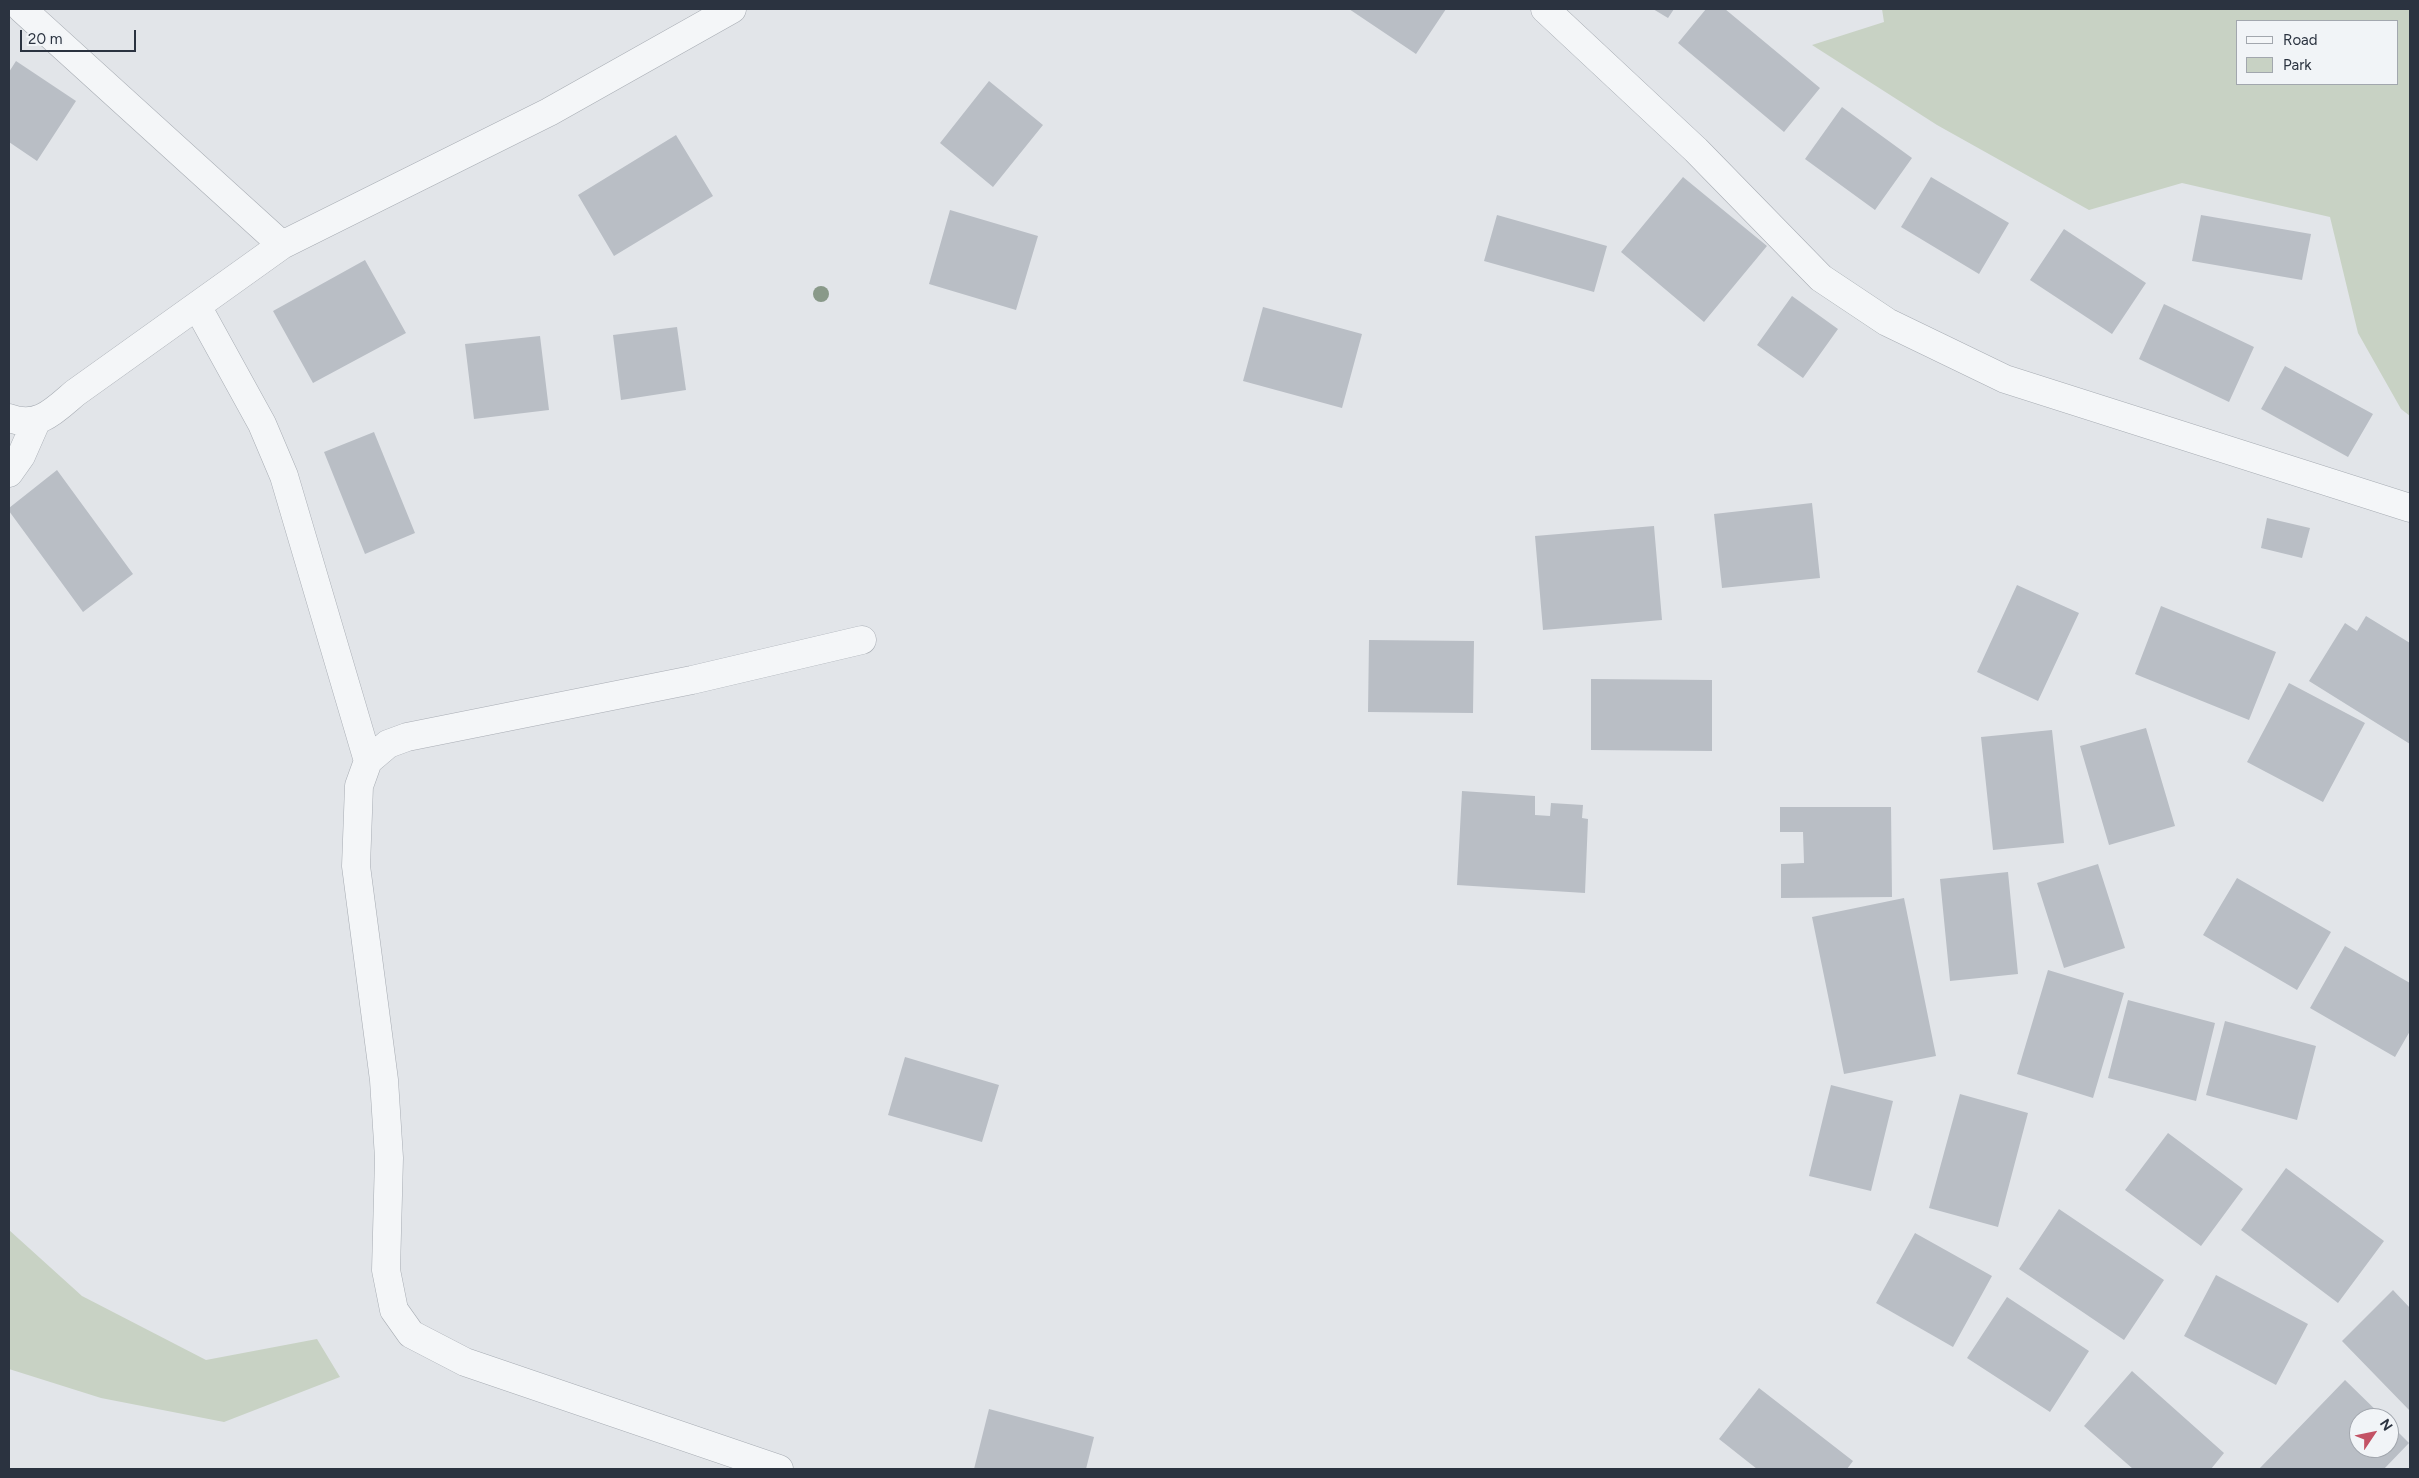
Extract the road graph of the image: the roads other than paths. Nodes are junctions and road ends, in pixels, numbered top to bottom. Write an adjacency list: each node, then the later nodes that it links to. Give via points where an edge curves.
1 (22, 9): 4 (street)
2 (732, 9): 4 (street, via 549,112)
3 (1545, 9): 9 (street, via 1696,150 1821,278 1887,322 2005,379)
4 (282, 245): 5 (street)
5 (198, 306): 7 (street); 11 (street, via 258,416 284,476)
6 (9, 418): 7 (street)
7 (36, 422): 8 (street)
8 (9, 473)
9 (2410, 508)
10 (862, 640): 11 (street, via 692,680 407,736 388,744)
11 (368, 761): 12 (street, via 359,786 356,866 384,1080 389,1158 386,1270 394,1310 411,1334 464,1362)
12 (779, 1469)

